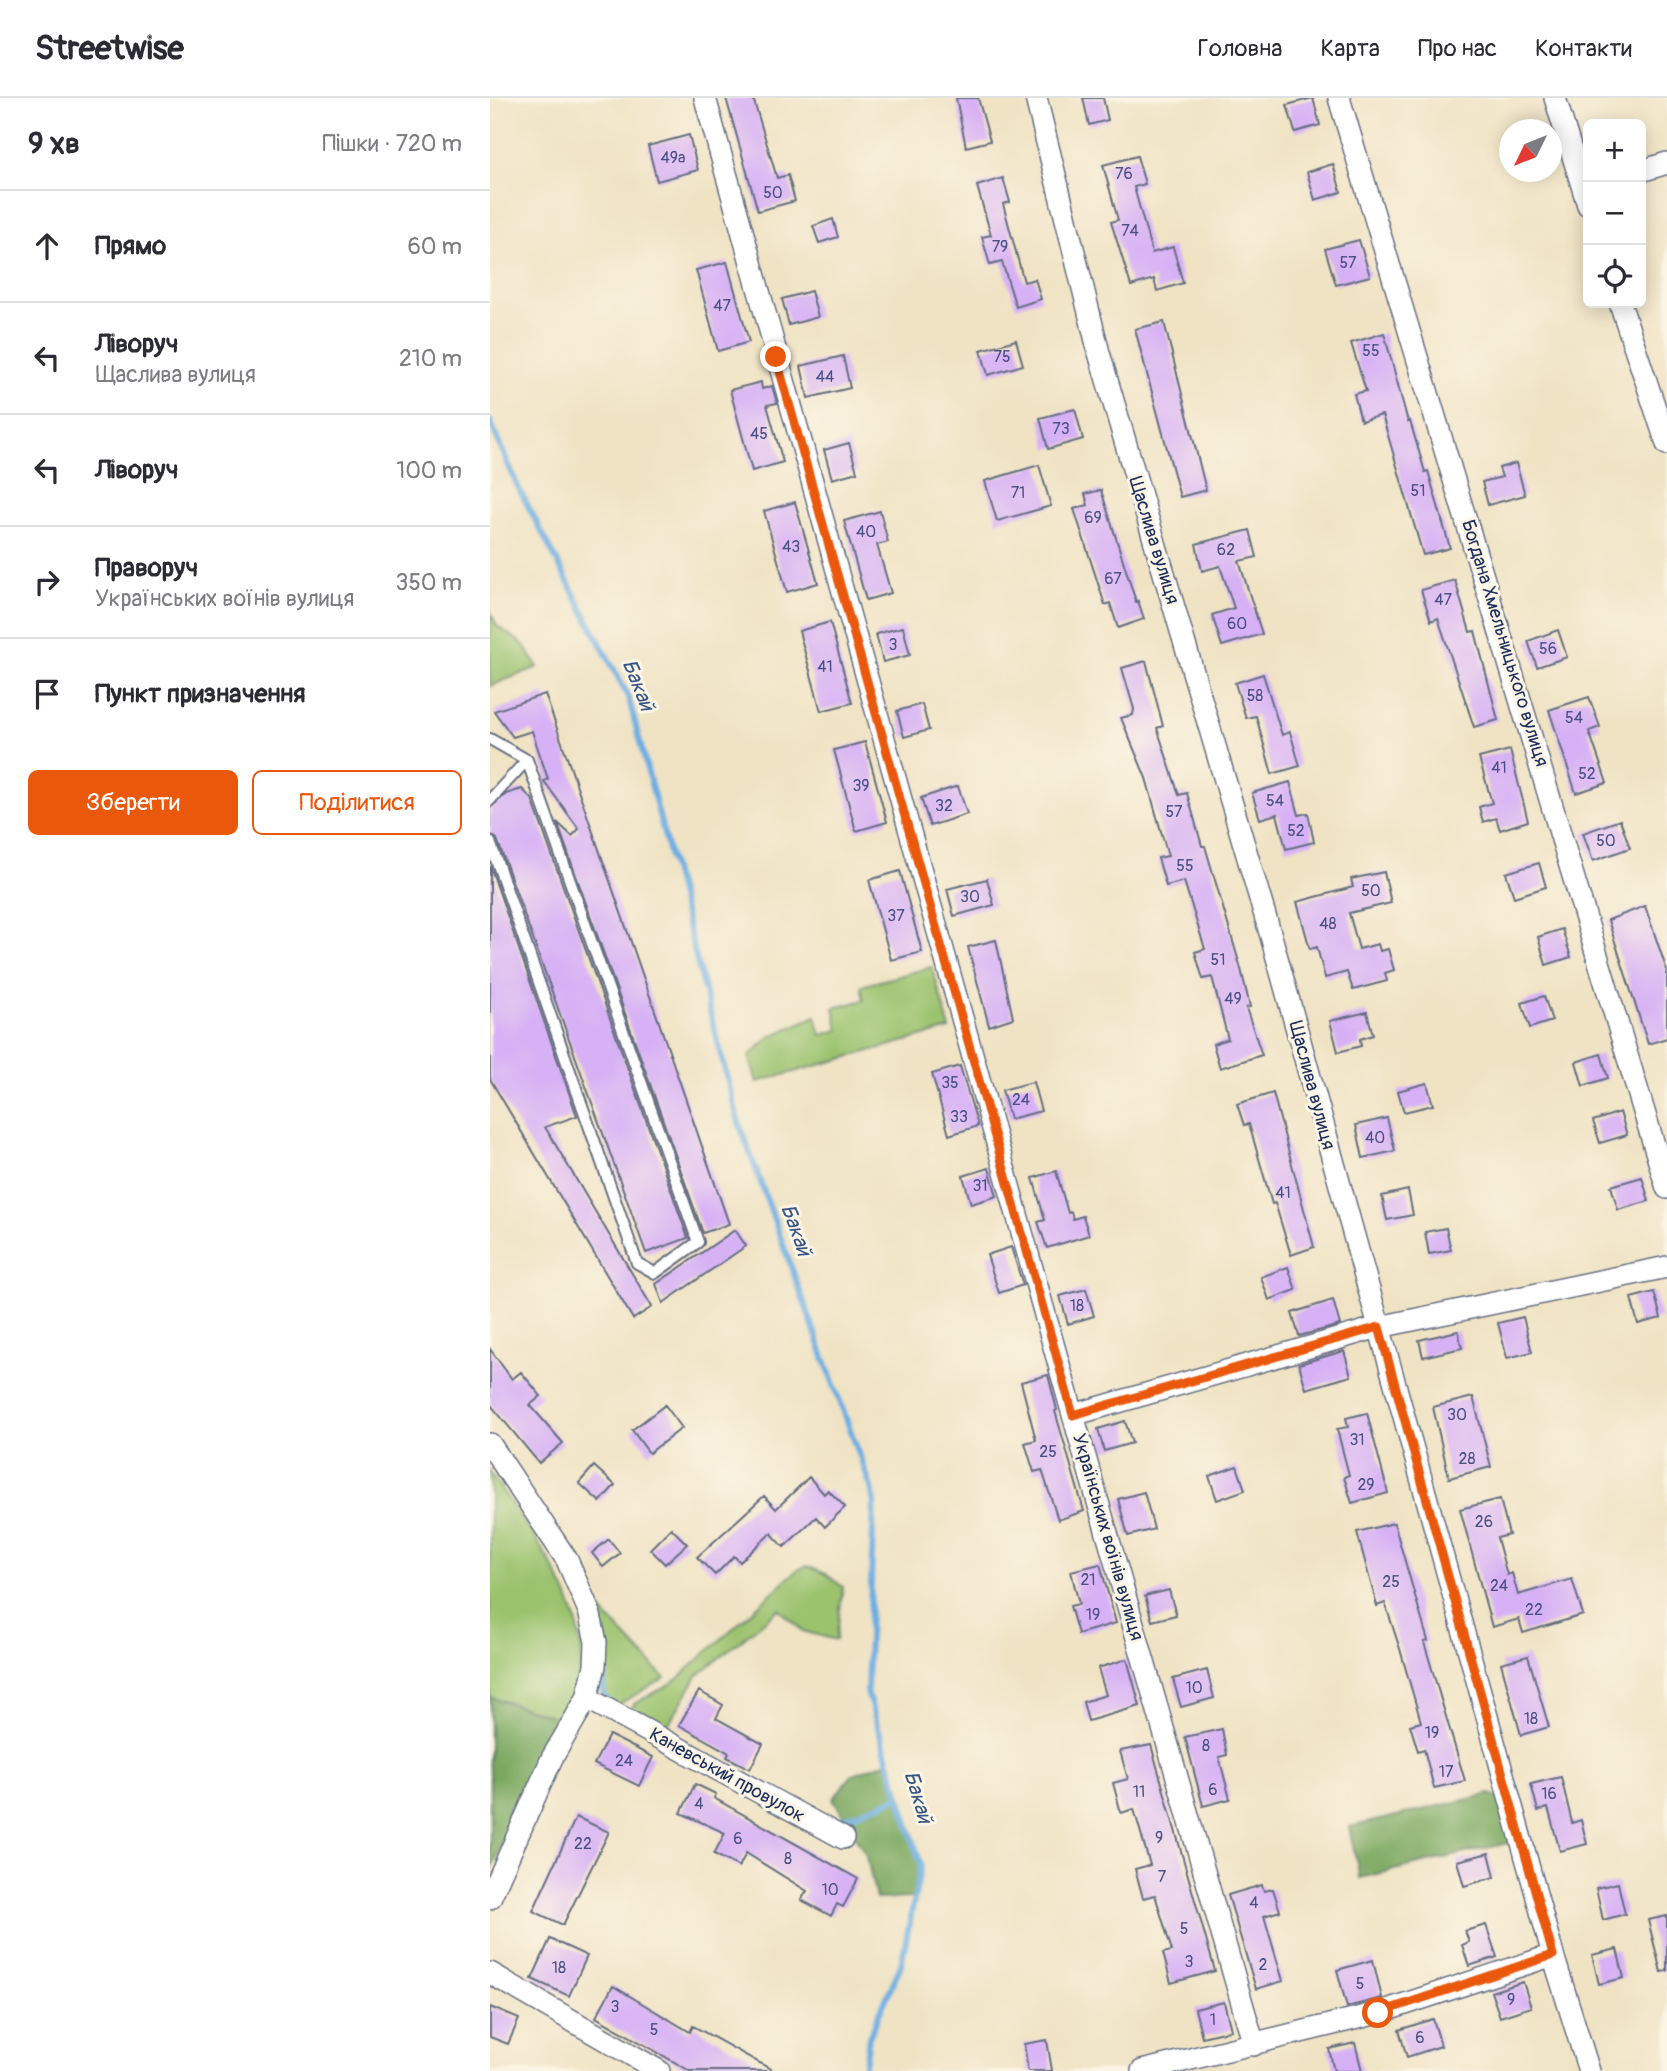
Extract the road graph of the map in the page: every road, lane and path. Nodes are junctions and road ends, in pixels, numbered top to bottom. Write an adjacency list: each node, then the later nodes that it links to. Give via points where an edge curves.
1 (705, 98): 17 (street, Українських воїнів вулиця)
2 (1036, 98): 16 (street, Щаслива вулиця, via 1103,366 1271,936)
3 (1339, 98): 14 (street, Богдана Хмельницького вулиця)
4 (1555, 98): 7 (street)
5 (1667, 163): 6 (street)
6 (1646, 170)
7 (1583, 183)
8 (1622, 308): 9 (street)
9 (1667, 444)
10 (490, 739): 11 (lane)
11 (527, 760): 12 (lane); 13 (lane, via 698,1242 655,1273 637,1263)
12 (490, 800)
13 (490, 842)
14 (1667, 1188)
15 (1667, 1266): 16 (street)
16 (1379, 1327): 17 (street); 22 (street, Щаслива вулиця)
17 (1073, 1415): 24 (street, Українських воїнів вулиця)
18 (490, 1444): 19 (street, via 581,1587 596,1642)
19 (587, 1698): 20 (street, Каневський провулок); 21 (street, via 552,1758)
20 (843, 1838)
21 (490, 1898)
22 (1553, 1955): 24 (street, via 1378,2013); 27 (street, Щаслива вулиця)
23 (490, 1973): 25 (street)
24 (1254, 2045): 26 (street)
25 (659, 2071)
26 (1142, 2071)
27 (1589, 2071)

